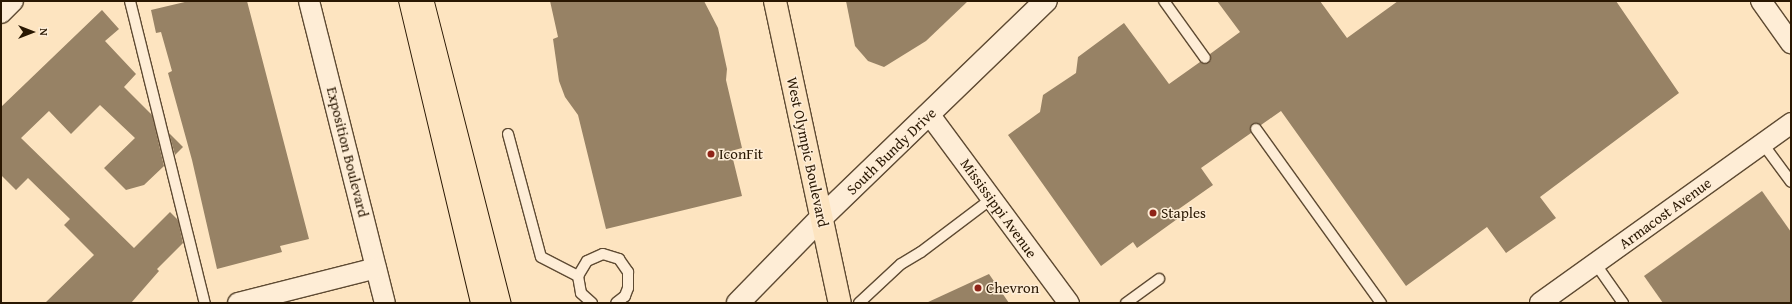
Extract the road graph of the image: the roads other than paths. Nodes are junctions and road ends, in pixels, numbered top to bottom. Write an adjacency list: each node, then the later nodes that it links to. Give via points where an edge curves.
1 (13, 1): 8 (street)
2 (130, 1): 23 (lane)
3 (310, 1): 20 (street, Exposition Boulevard)
4 (775, 1): 18 (main road, West Olympic Boulevard)
5 (1046, 1): 11 (main road, South Bundy Drive)
6 (1164, 1): 10 (lane)
7 (1761, 1): 9 (street)
8 (1, 13)
9 (1791, 43)
10 (1205, 58)
11 (929, 114): 17 (street, Mississippi Avenue); 18 (main road, South Bundy Drive)
12 (1791, 123): 15 (street, Armacost Avenue)
13 (1256, 129): 33 (lane)
14 (508, 134): 21 (lane, via 541,258)
15 (1763, 144): 16 (lane); 19 (street, Armacost Avenue)
16 (1791, 182)
17 (992, 199): 30 (lane, via 901,264); 31 (street, Mississippi Avenue)
18 (822, 217): 28 (main road, South Bundy Drive); 29 (main road, West Olympic Boulevard)
19 (1595, 263): 34 (street, Armacost Avenue); 35 (lane)
20 (376, 268): 24 (street); 25 (street, Exposition Boulevard)
21 (578, 276): 26 (lane, via 581,293); 27 (lane, via 581,267 594,256 611,255 619,259 625,264 630,280 625,296)
22 (1159, 279): 32 (lane)
23 (205, 303)
24 (238, 303)
25 (385, 303)
26 (592, 303)
27 (616, 303)
28 (738, 303)
29 (840, 303)
30 (859, 303)
31 (1068, 303)
32 (1126, 303)
33 (1381, 303)
34 (1540, 303)
35 (1623, 303)

